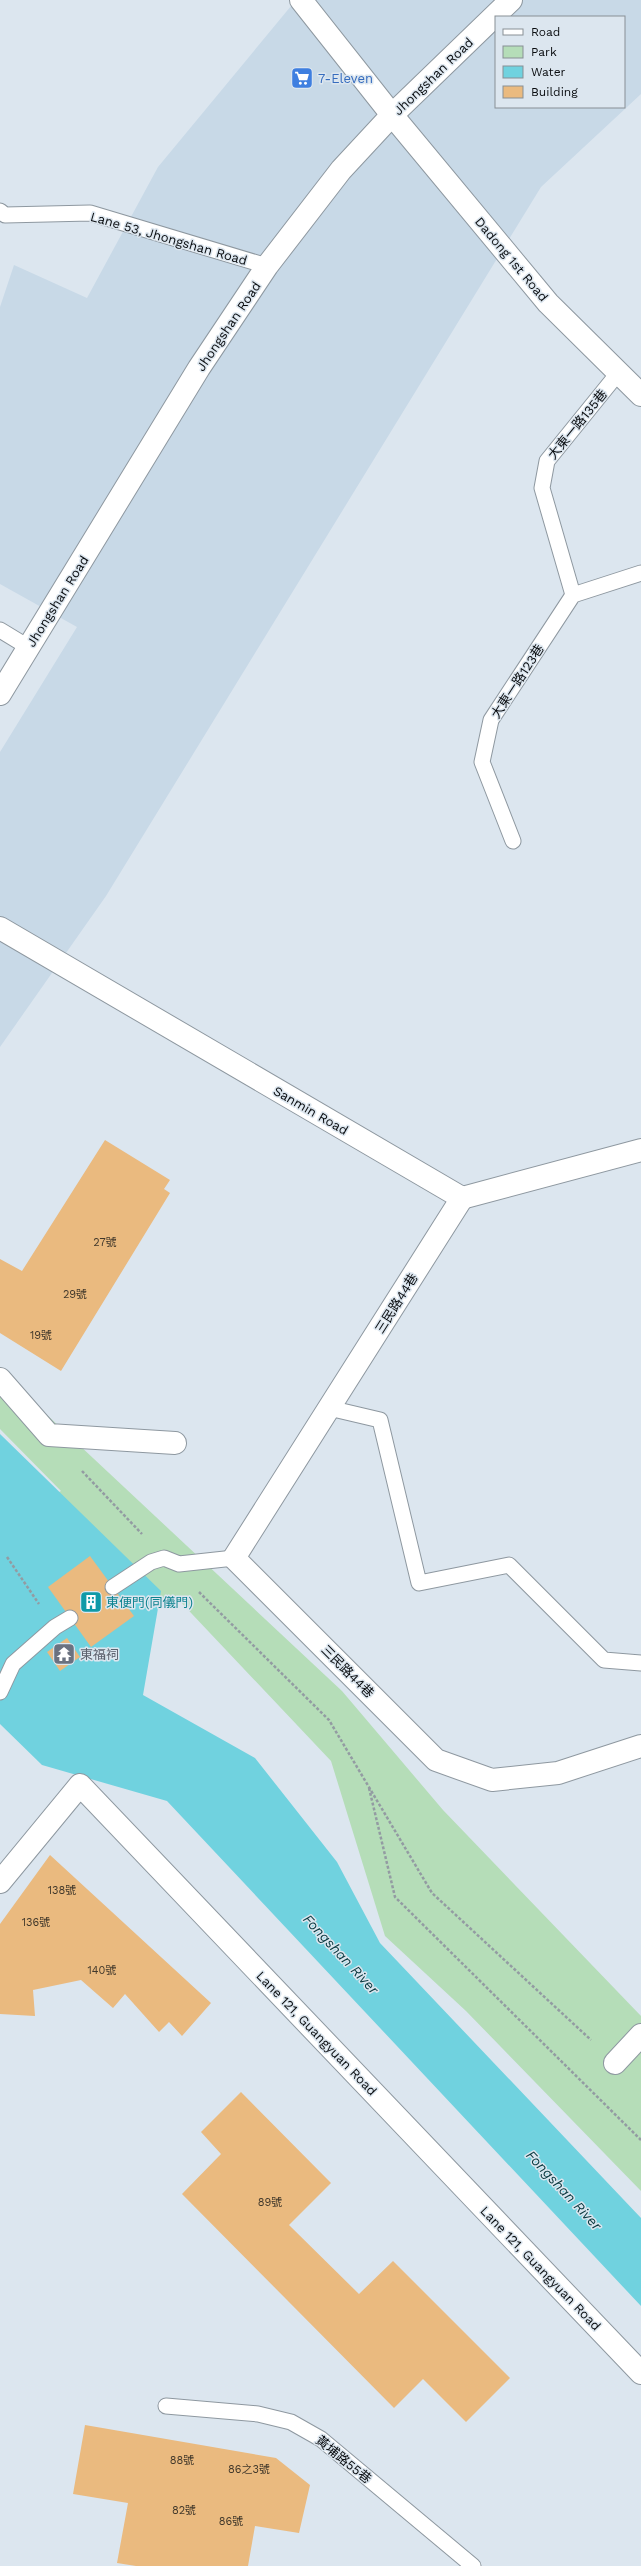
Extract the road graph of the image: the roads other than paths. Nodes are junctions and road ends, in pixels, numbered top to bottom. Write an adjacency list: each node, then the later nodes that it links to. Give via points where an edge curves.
1 (301, 0): 3 (street, Dadong 1st Road)
2 (511, 0): 3 (street, Jhongshan Road)
3 (392, 115): 5 (street, Jhongshan Road, via 341,170); 6 (street, Dadong 1st Road, via 548,303)
4 (0, 211): 5 (lane, Lane 53, Jhongshan Road, via 5,215 90,213)
5 (267, 266): 11 (street, Jhongshan Road, via 199,368)
6 (619, 372): 7 (street, Dadong 1st Road); 9 (lane, 大東一路135巷, via 546,461 542,488)
7 (641, 395)
8 (641, 573): 9 (lane)
9 (573, 595): 13 (lane, 大東一路123巷, via 491,720 482,762)
10 (0, 630): 11 (lane)
11 (28, 647): 12 (street, Jhongshan Road)
12 (0, 694)
13 (512, 841)
14 (0, 928): 16 (street, Sanmin Road)
15 (641, 1150): 16 (street)
16 (462, 1198): 18 (street, 三民路44巷)
17 (0, 1379): 19 (street, via 49,1436)
18 (329, 1408): 20 (street, 三民路44巷); 23 (lane, via 380,1420 419,1583 509,1565 604,1660)
19 (175, 1443)
20 (234, 1558): 21 (lane, via 179,1564 158,1560); 25 (street, 三民路44巷, via 436,1760 492,1780 558,1773)
21 (113, 1587)
22 (70, 1618): 24 (lane, via 55,1627 13,1664)
23 (641, 1663)
24 (0, 1692)
25 (641, 1746)
26 (0, 1882): 29 (street, Lane 121, Guangyuan Road, via 80,1785)
27 (641, 2036): 28 (street)
28 (616, 2063)
29 (641, 2373)
30 (166, 2406): 31 (lane, 黃埔路55巷, via 258,2414 291,2422 321,2439)
31 (473, 2566)

